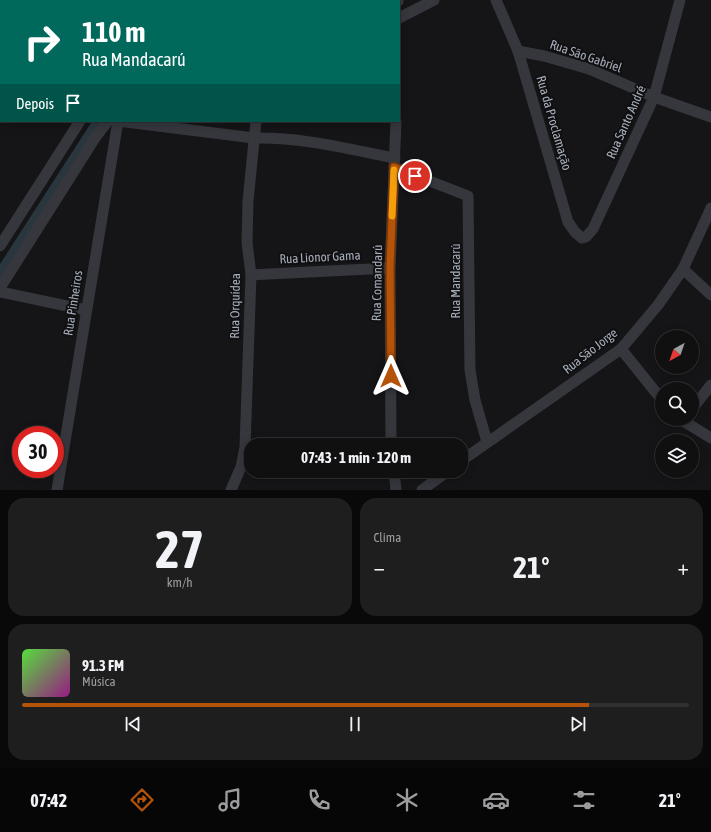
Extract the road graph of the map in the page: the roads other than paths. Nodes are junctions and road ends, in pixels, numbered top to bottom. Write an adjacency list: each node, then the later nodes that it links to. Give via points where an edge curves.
1 (434, 0): 4 (street)
2 (496, 0): 5 (street, Rua da Proclamação)
3 (680, 0): 6 (street, Rua Santo André)
4 (400, 17)
5 (518, 51): 6 (street, Rua São Gabriel, via 589,69); 17 (street, Rua da Proclamação, via 568,222 582,238)
6 (654, 97): 7 (street, Rua São Gabriel); 17 (street, Rua Santo André)
7 (711, 117)
8 (79, 122): 18 (street)
9 (107, 122): 22 (street)
10 (118, 122): 25 (street, Rua Pinheiros)
11 (126, 122): 14 (street)
12 (256, 122): 14 (street, Rua Orquídea)
13 (396, 122): 15 (street, Rua Comandarú)
14 (254, 138): 15 (street, via 320,142); 21 (street, Rua Orquídea, via 248,201 247,242)
15 (395, 162): 19 (street, Rua Comandarú); 33 (street, Rua Mandacarú, via 468,196 470,370 475,400)
16 (711, 208): 20 (street, Rua São Jorge)
17 (593, 229)
18 (0, 246)
19 (390, 268): 21 (street, Rua Lionor Gama); 31 (street, Rua Comandarú)
20 (683, 269): 24 (street); 26 (street, Rua São Jorge, via 658,305)
21 (250, 275): 38 (street, Rua Orquídea, via 245,447 241,467)
22 (0, 288)
23 (0, 292): 25 (street)
24 (711, 295)
25 (86, 310): 37 (street, Rua Pinheiros)
26 (620, 349): 28 (street); 33 (street, Rua São Jorge)
27 (711, 385): 29 (street)
28 (655, 392)
29 (699, 400)
30 (692, 426): 32 (street)
31 (391, 438)
32 (711, 438)
33 (487, 442): 34 (street, Rua São Jorge)
34 (468, 456)
35 (395, 478): 39 (street)
36 (438, 478): 40 (street)
37 (57, 490)
38 (231, 490)
39 (396, 490)
40 (422, 490)

